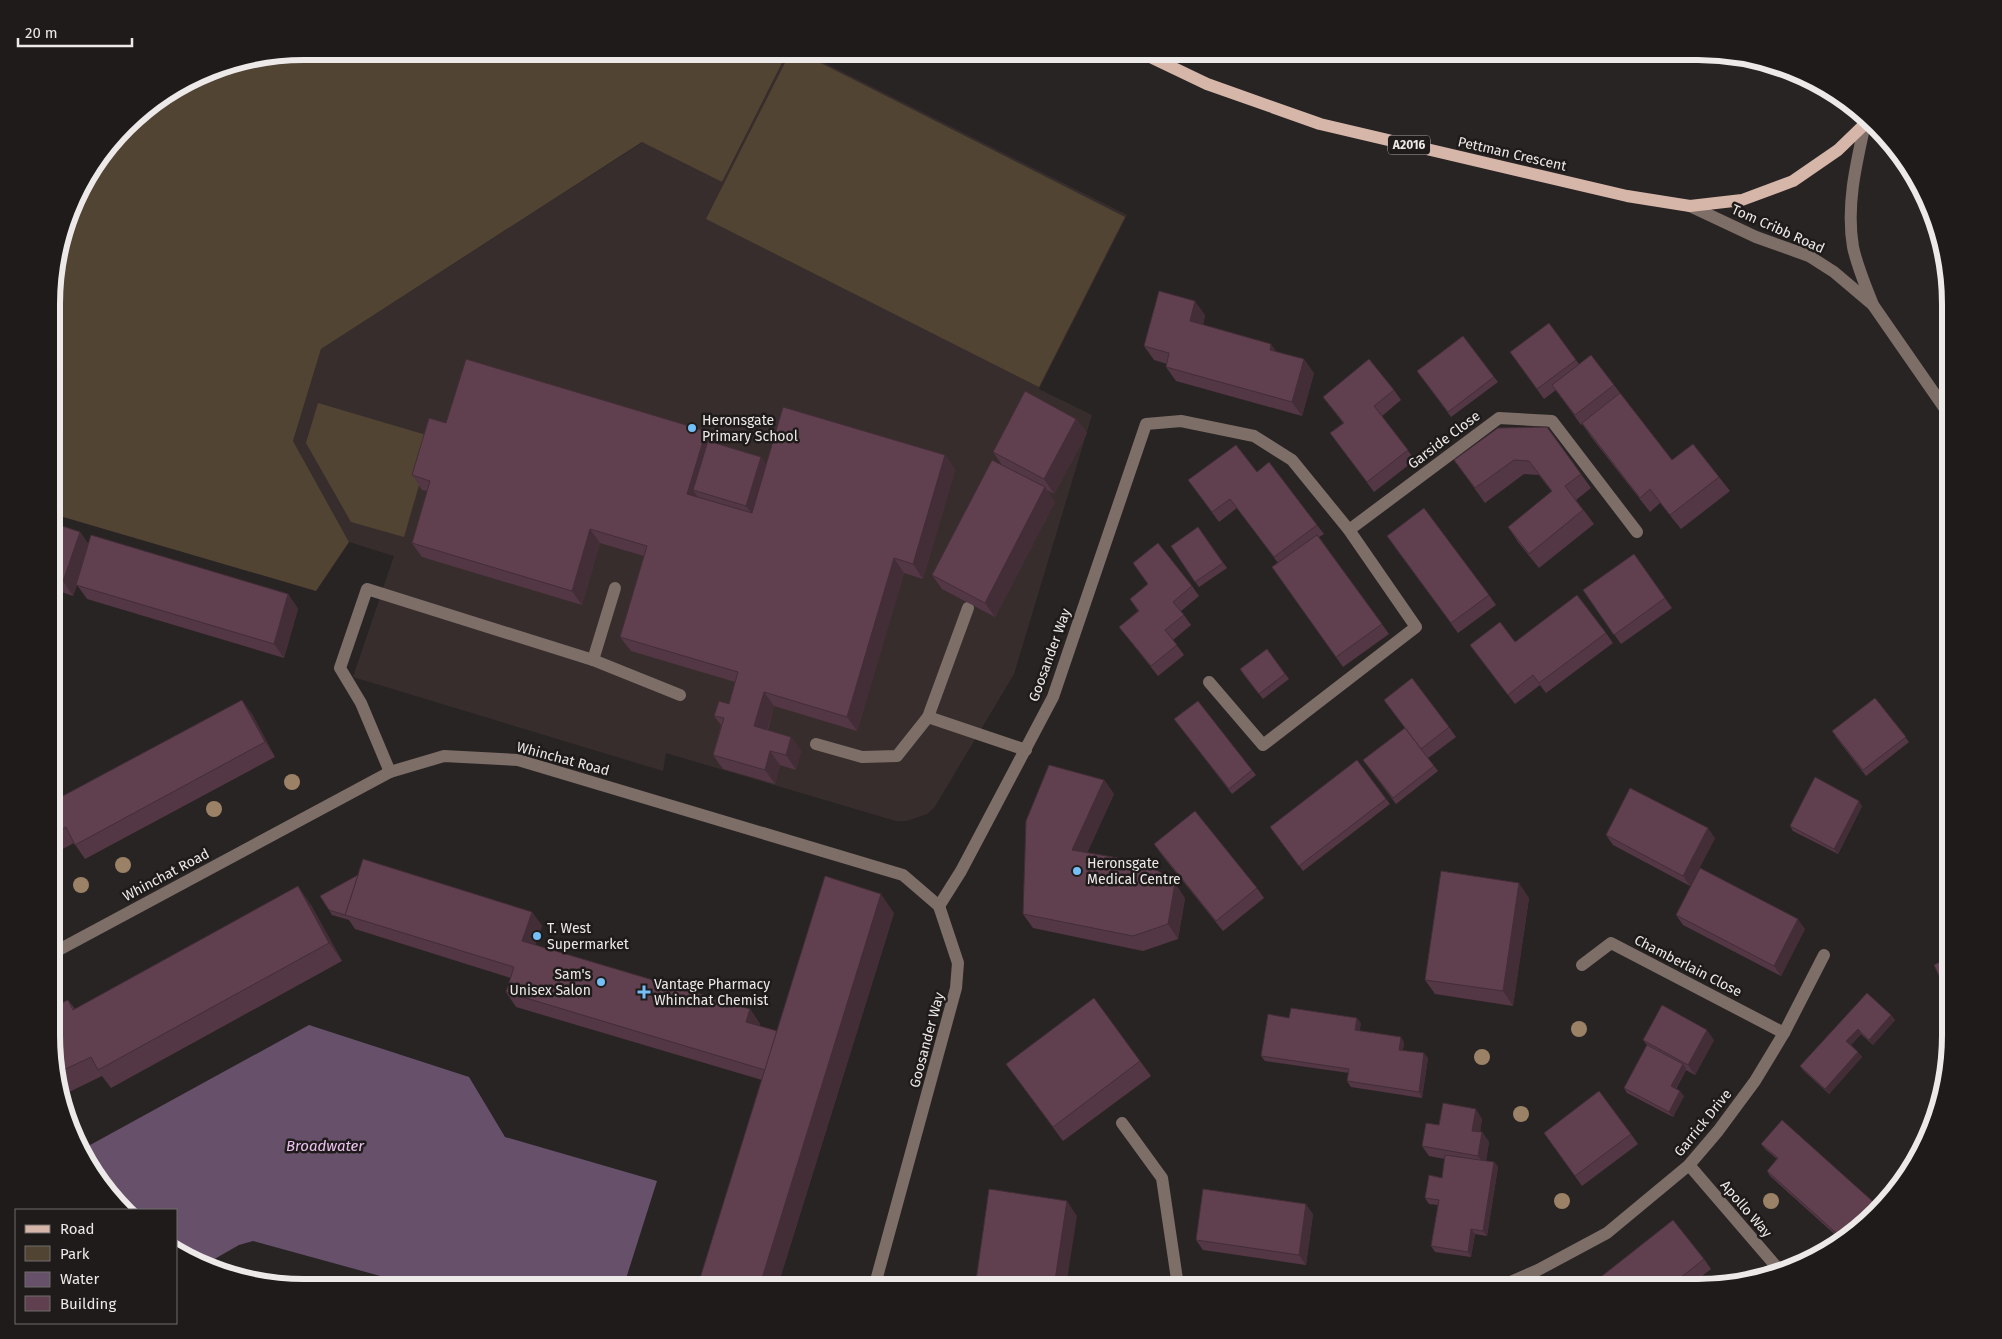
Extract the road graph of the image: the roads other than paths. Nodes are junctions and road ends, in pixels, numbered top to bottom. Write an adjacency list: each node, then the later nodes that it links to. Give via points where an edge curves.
1 (1157, 60): 4 (main road, Pettman Crescent / A2016, via 1207,84 1320,124 1627,196)
2 (1864, 125): 4 (main road, Pettman Crescent / A2016, via 1838,150 1793,181 1742,200)
3 (1866, 127): 5 (street, Tom Cribb Road, via 1854,175 1851,208 1853,247)
4 (1690, 206): 5 (street, Tom Cribb Road, via 1756,237 1809,256 1834,272)
5 (1873, 306): 6 (street, Tom Cribb Road)
6 (1942, 405)
7 (1349, 530): 8 (street, Garside Close, via 1499,418 1552,421); 12 (street, Goosander Way, via 1416,627 1263,744); 16 (street, Goosander Way, via 1292,460 1254,436 1181,421 1146,424 1053,697)
8 (1637, 532)
9 (615, 588): 11 (street)
10 (968, 608): 14 (street)
11 (593, 660): 13 (street); 17 (street, via 367,589 340,668 361,703)
12 (1209, 682)
13 (680, 694)
14 (928, 716): 15 (street, via 896,756 862,757); 16 (street)
15 (816, 744)
16 (1026, 750): 18 (street, Goosander Way)
17 (390, 772): 18 (street, Whinchat Road, via 444,756 518,760 902,875); 19 (street, Whinchat Road)
18 (939, 906): 26 (street, Goosander Way, via 958,963 956,988)
19 (60, 949)
20 (1824, 955): 22 (street, Garrick Drive)
21 (1582, 965): 22 (street, Chamberlain Close, via 1611,943)
22 (1784, 1033): 24 (street, Garrick Drive, via 1755,1081)
23 (1122, 1124): 27 (street, via 1162,1178)
24 (1689, 1165): 25 (street, Apollo Way); 28 (street, Garrick Drive, via 1608,1233)
25 (1776, 1266)
26 (876, 1279)
27 (1180, 1279)
28 (1517, 1279)

